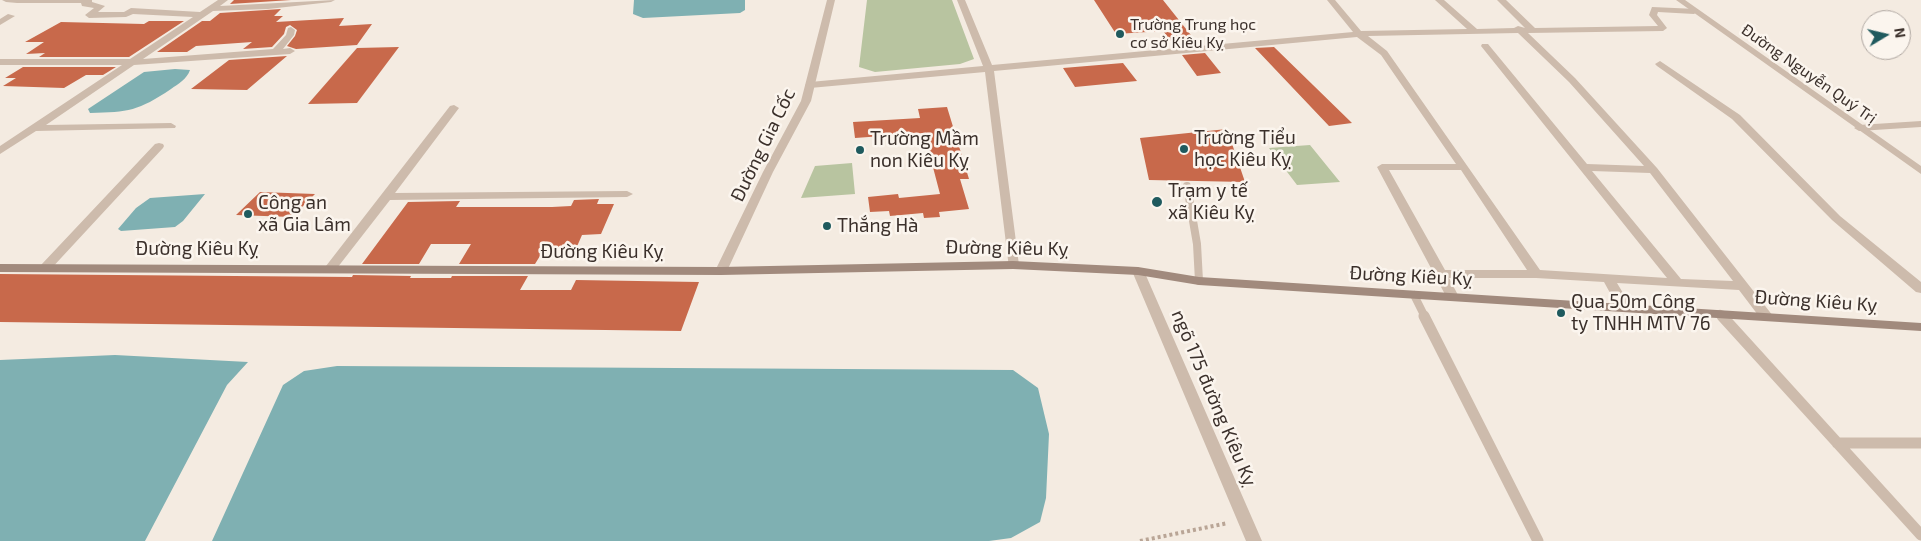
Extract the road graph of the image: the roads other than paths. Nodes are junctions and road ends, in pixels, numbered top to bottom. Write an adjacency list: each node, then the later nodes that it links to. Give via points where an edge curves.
1 (6, 0): 11 (street, via 47,3 89,1 85,4 101,6 88,15 126,14 131,11)
2 (224, 0): 11 (street)
3 (331, 0): 11 (street)
4 (831, 0): 26 (street, Đường Gia Cốc)
5 (961, 0): 25 (street)
6 (1331, 0): 18 (street)
7 (1439, 0): 17 (street)
8 (1500, 0): 15 (street)
9 (1680, 0): 10 (street, Đường Nguyễn Quý Trị)
10 (1694, 11): 15 (street, via 1655,9 1653,16 1663,28); 31 (street, Đường Nguyễn Quý Trị)
11 (207, 12): 23 (street)
12 (11, 16): 13 (street)
13 (0, 22)
14 (1518, 29): 15 (street); 17 (street); 36 (street, via 1572,80)
15 (1531, 29)
16 (291, 30): 21 (street)
17 (1473, 30): 18 (street)
18 (1359, 34): 25 (street); 34 (street, via 1384,53)
19 (1485, 46): 35 (street)
20 (290, 51): 21 (street)
21 (276, 52): 23 (street)
22 (0, 62): 23 (street)
23 (133, 62): 30 (street)
24 (1660, 64): 53 (street, via 1736,117 1836,218)
25 (989, 69): 26 (street); 41 (street)
26 (810, 86): 45 (street, Đường Gia Cốc, via 806,101)
27 (454, 108): 40 (street)
28 (1921, 124): 31 (street)
29 (171, 126): 30 (street)
30 (34, 128): 33 (street)
31 (1859, 128): 37 (street, Đường Nguyễn Quý Trị)
32 (159, 146): 43 (street)
33 (0, 151)
34 (1464, 167): 47 (street, via 1382,167); 48 (street)
35 (1584, 167): 36 (street); 51 (street)
36 (1653, 170): 52 (street)
37 (1920, 170)
38 (1187, 186): 50 (lane, via 1197,244)
39 (627, 194): 40 (street)
40 (387, 197): 44 (street)
41 (1013, 265): 45 (main road, Đường Kiêu Kỵ); 46 (main road, Đường Kiêu Kỵ)
42 (0, 268): 43 (main road, Đường Kiêu Kỵ)
43 (45, 268): 44 (main road, Đường Kiêu Kỵ)
44 (330, 269): 45 (main road, Đường Kiêu Kỵ)
45 (721, 271)
46 (1138, 271): 50 (main road, Đường Kiêu Kỵ); 63 (street, ngõ 175 đường Kiêu Kỵ)
47 (1441, 274): 48 (street); 55 (street)
48 (1536, 274): 49 (street)
49 (1608, 278): 51 (street); 56 (street)
50 (1199, 281): 54 (main road, Đường Kiêu Kỵ)
51 (1677, 282): 52 (street)
52 (1743, 286): 58 (street)
53 (1921, 289)
54 (1414, 295): 55 (main road, Đường Kiêu Kỵ); 64 (lane)
55 (1454, 297): 56 (main road, Đường Kiêu Kỵ)
56 (1625, 308): 57 (main road, Đường Kiêu Kỵ)
57 (1720, 314): 58 (main road, Đường Kiêu Kỵ); 60 (lane)
58 (1766, 316): 59 (main road, Đường Kiêu Kỵ)
59 (1921, 327)
60 (1837, 443): 61 (lane); 62 (lane)
61 (1921, 443)
62 (1921, 535)
63 (1254, 541)
64 (1538, 541)

